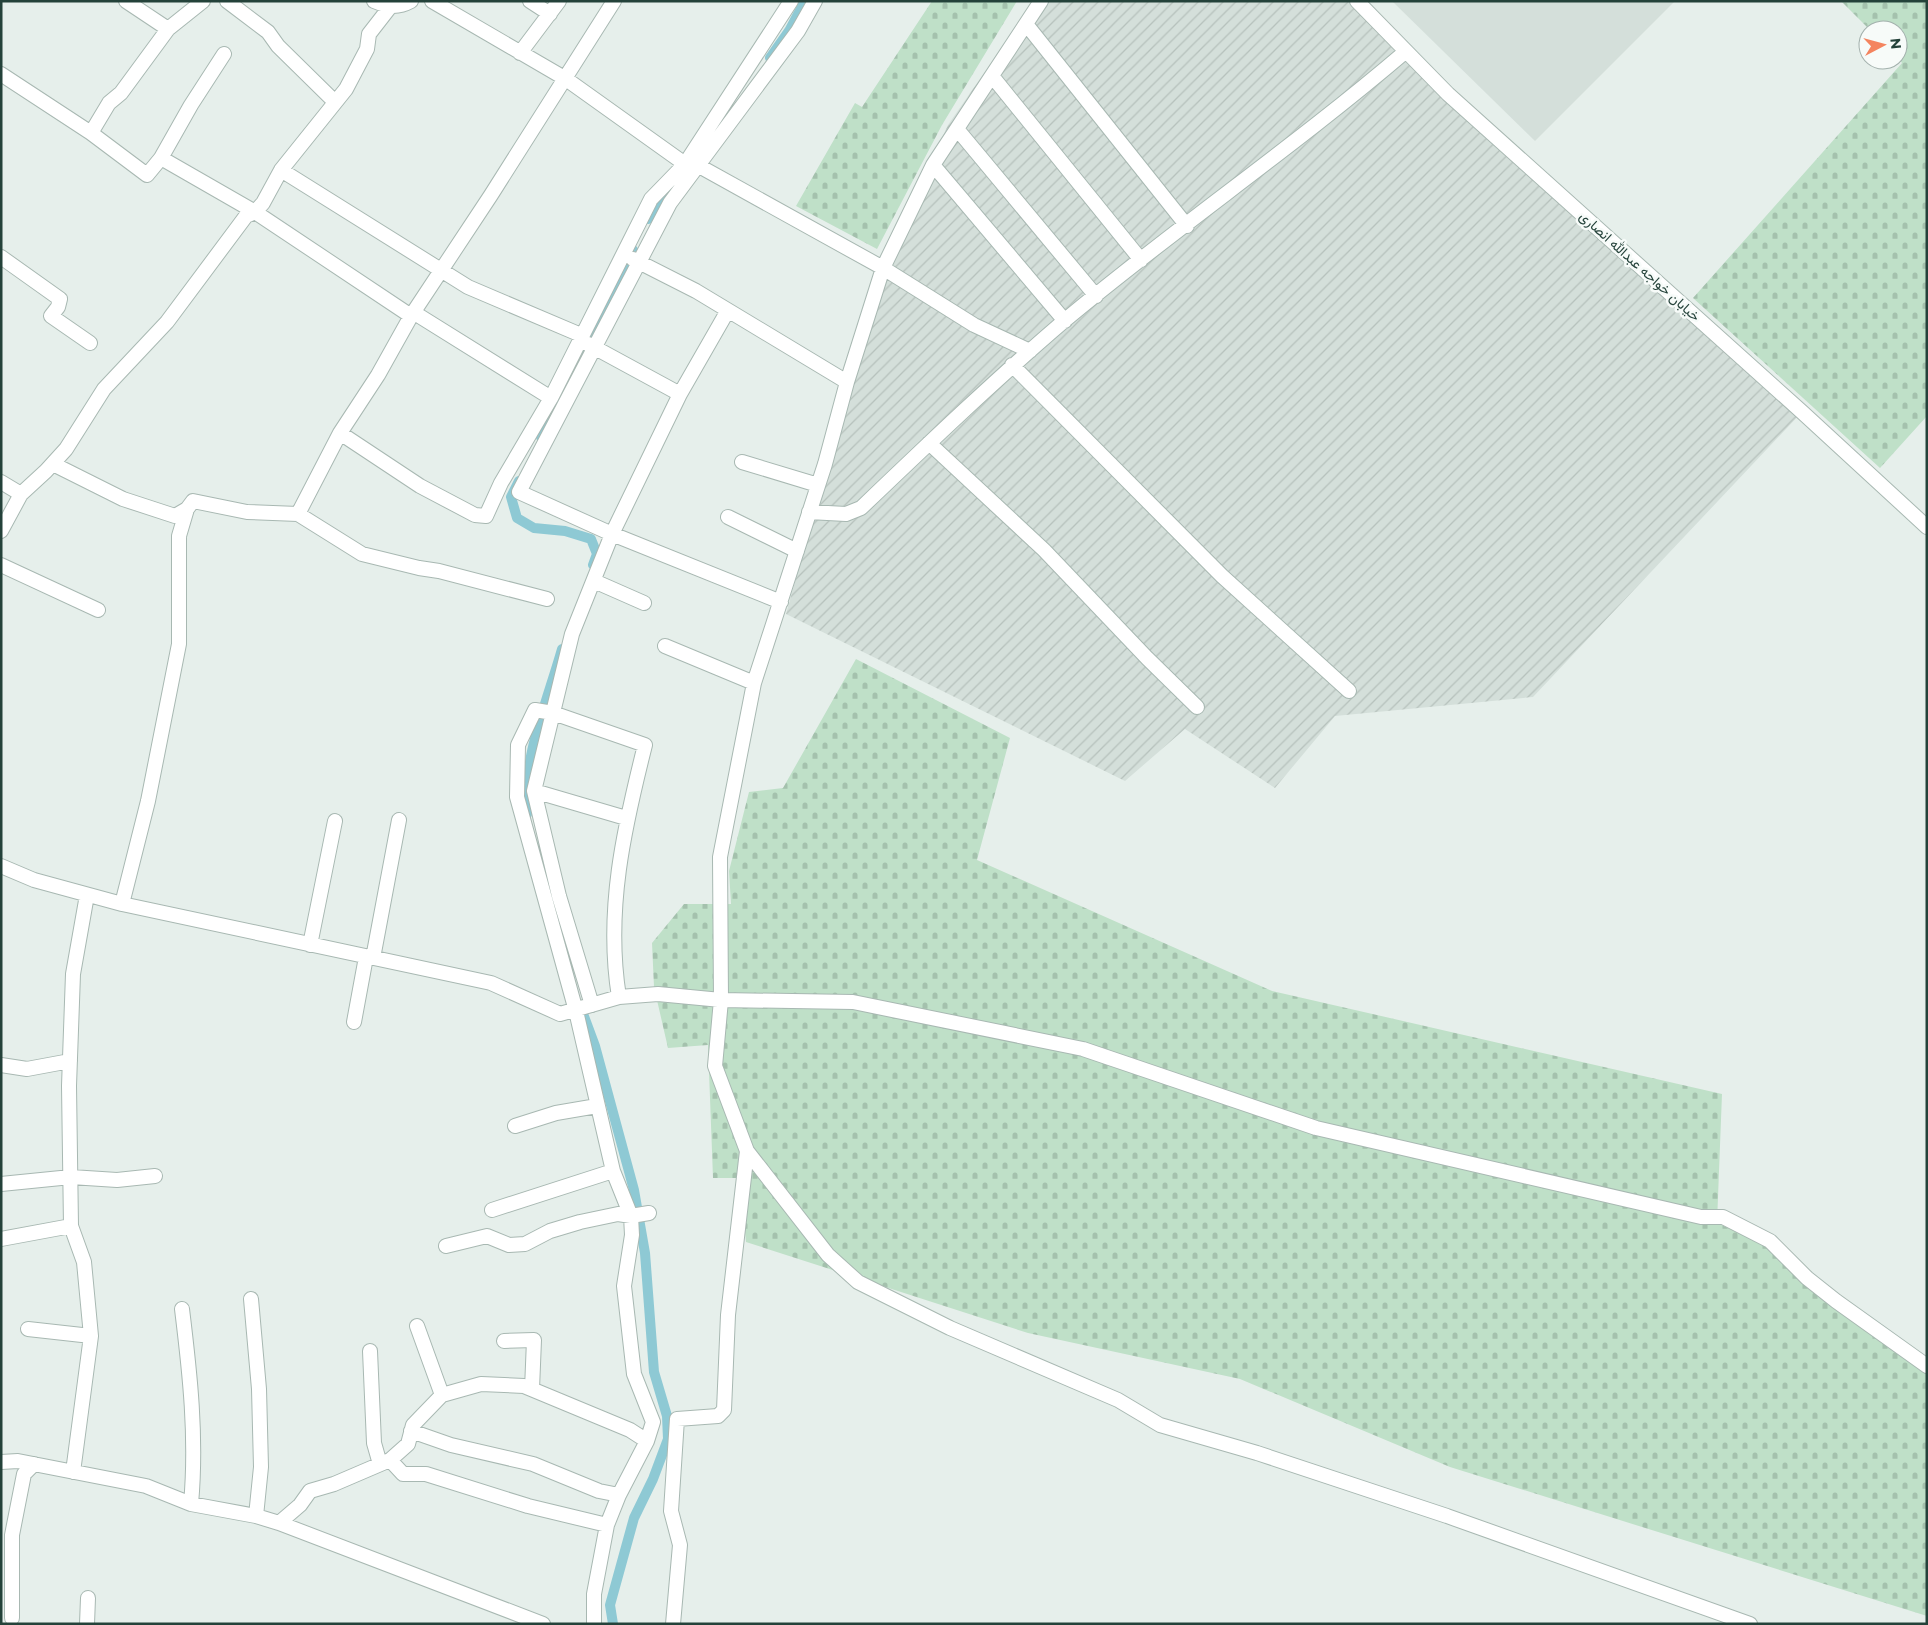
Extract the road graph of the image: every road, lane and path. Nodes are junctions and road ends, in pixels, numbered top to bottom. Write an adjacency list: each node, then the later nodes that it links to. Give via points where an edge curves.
1 (126, 1): 17 (street)
2 (203, 1): 17 (street)
3 (227, 1): 24 (street, via 268,32)
4 (374, 1): 14 (street)
5 (412, 1): 14 (street)
6 (432, 1): 19 (street)
7 (530, 1): 15 (street)
8 (559, 1): 15 (street)
9 (614, 1): 23 (street)
10 (791, 1): 28 (street)
11 (815, 1): 28 (street, via 798,31)
12 (1041, 1): 16 (street)
13 (1357, 1): 18 (street, خیابان خواجه عبدالله انصاری)
14 (390, 7): 24 (street, via 369,34 367,49)
15 (550, 14): 19 (street)
16 (1026, 24): 22 (street); 32 (street)
17 (168, 29): 26 (street, via 121,93 109,103)
18 (1405, 52): 32 (street, via 1339,108); 64 (street, خیابان خواجه عبدالله انصاری, via 1477,121)
19 (520, 53): 23 (street)
20 (224, 54): 27 (street)
21 (1, 74): 26 (street)
22 (992, 76): 25 (street); 35 (street)
23 (566, 79): 28 (street); 38 (street)
24 (335, 102): 30 (street)
25 (957, 129): 29 (street); 39 (street)
26 (91, 133): 27 (street, via 147,174)
27 (161, 158): 31 (street)
28 (692, 165): 33 (street, via 651,199); 36 (street); 37 (street)
29 (934, 165): 37 (street); 42 (street)
30 (281, 170): 31 (street); 38 (street)
31 (255, 212): 41 (street); 54 (street, via 246,216 167,322 104,389)
32 (1187, 226): 35 (street)
33 (622, 256): 36 (street); 43 (street)
34 (1, 258): 44 (street, via 60,299 51,316)
35 (1141, 260): 39 (street)
36 (641, 261): 40 (street); 45 (street)
37 (883, 268): 46 (street, via 974,325); 48 (street)
38 (440, 272): 41 (street); 43 (street)
39 (1096, 296): 42 (street)
40 (727, 312): 48 (street); 49 (street)
41 (412, 314): 50 (street); 51 (street)
42 (1065, 321): 46 (street)
43 (580, 337): 45 (street); 50 (street)
44 (90, 343)
45 (595, 348): 49 (street); 58 (street)
46 (1030, 351): 47 (street)
47 (1012, 365): 52 (street); 76 (street, via 1222,576)
48 (847, 382): 57 (street)
49 (680, 394): 66 (street)
50 (551, 398): 56 (street)
51 (340, 433): 56 (street, via 420,486 475,515 486,516); 62 (street)
52 (929, 443): 61 (street, via 861,508 846,514); 77 (street, via 1044,550)
53 (742, 462): 57 (street)
54 (53, 464): 59 (street); 60 (street, via 123,499 175,516)
55 (1, 482): 59 (street)
56 (501, 483): 58 (street)
57 (818, 485): 61 (street)
58 (519, 492): 66 (street)
59 (21, 494): 65 (street)
60 (187, 509): 62 (street, via 193,500 247,512); 85 (street, via 179,536 179,644 148,801)
61 (809, 512): 67 (street)
62 (298, 514): 70 (street, via 362,554)
63 (728, 517): 67 (street)
64 (1927, 527)
65 (1, 531)
66 (612, 534): 69 (street); 71 (street)
67 (797, 551): 71 (street)
68 (1, 565): 73 (street)
69 (594, 581): 72 (street); 78 (street, via 572,634)
70 (547, 599)
71 (781, 602): 75 (street)
72 (644, 603)
73 (98, 610)
74 (665, 646): 75 (street)
75 (754, 683): 89 (street, via 720,857)
76 (1348, 691)
77 (1197, 707)
78 (554, 713): 79 (street); 80 (street, via 646,745); 91 (street, via 535,710 518,744 517,797)
79 (534, 791): 80 (street); 90 (street, via 559,896)
80 (626, 818): 88 (street, via 612,924)
81 (335, 820): 86 (street)
82 (399, 820): 87 (street)
83 (1, 866): 84 (street, via 34,880)
84 (87, 895): 85 (street); 93 (street, via 72,974)
85 (122, 904): 86 (street)
86 (310, 945): 87 (street)
87 (370, 957): 91 (street, via 492,983 560,1014); 92 (street)
88 (619, 997): 89 (street, via 658,994); 90 (street)
89 (720, 1000): 97 (street, via 715,1066); 115 (street, via 853,1002 1083,1049 1316,1128 1701,1217 1722,1217 1770,1241 1807,1278)
90 (592, 1005): 91 (street)
91 (576, 1011): 95 (street)
92 (354, 1022)
93 (70, 1061): 94 (street, via 27,1069); 100 (street)
94 (1, 1065)
95 (597, 1106): 96 (street, via 556,1113); 98 (street)
96 (515, 1126)
97 (747, 1151): 118 (street, via 728,1315 724,1410 718,1416); 137 (street, via 828,1255 858,1282 950,1328 1118,1400 1160,1425 1257,1453 1447,1516)
98 (613, 1171): 102 (street); 104 (street)
99 (155, 1176): 100 (street, via 116,1180)
100 (71, 1177): 101 (street); 105 (street)
101 (1, 1184)
102 (492, 1210)
103 (649, 1213): 104 (street)
104 (631, 1216): 107 (street, via 618,1214 580,1222 550,1231 525,1244 509,1245 488,1236); 119 (street, via 632,1235 624,1286 634,1374)
105 (71, 1226): 106 (street); 112 (street, via 84,1262)
106 (1, 1239)
107 (446, 1246)
108 (251, 1299): 128 (street, via 262,1467)
109 (182, 1308): 127 (street, via 195,1459)
110 (418, 1326): 117 (street)
111 (28, 1329): 112 (street)
112 (91, 1336): 125 (street)
113 (504, 1341): 116 (street, via 534,1340)
114 (370, 1352): 123 (street, via 374,1443)
115 (1927, 1366)
116 (532, 1389): 117 (street, via 481,1384); 121 (street, via 630,1430)
117 (442, 1395): 120 (street)
118 (677, 1419): 119 (street); 136 (street, via 671,1511 680,1545)
119 (653, 1422): 121 (street)
120 (411, 1431): 123 (street, via 408,1444); 126 (street, via 452,1445 532,1464)
121 (647, 1441): 126 (street)
122 (1, 1462): 124 (street)
123 (385, 1462): 129 (street, via 310,1491 300,1505); 130 (street, via 403,1474 426,1474 528,1506)
124 (34, 1464): 125 (street); 132 (street, via 24,1474 12,1535)
125 (73, 1472): 127 (street, via 146,1486)
126 (619, 1495): 130 (street)
127 (192, 1504): 128 (street)
128 (256, 1516): 129 (street)
129 (279, 1523): 134 (street)
130 (607, 1525): 135 (street, via 594,1594)
131 (88, 1598): 133 (street)
132 (12, 1618)
133 (87, 1624)
134 (543, 1624)
135 (594, 1624)
136 (673, 1624)
137 (1750, 1624)

